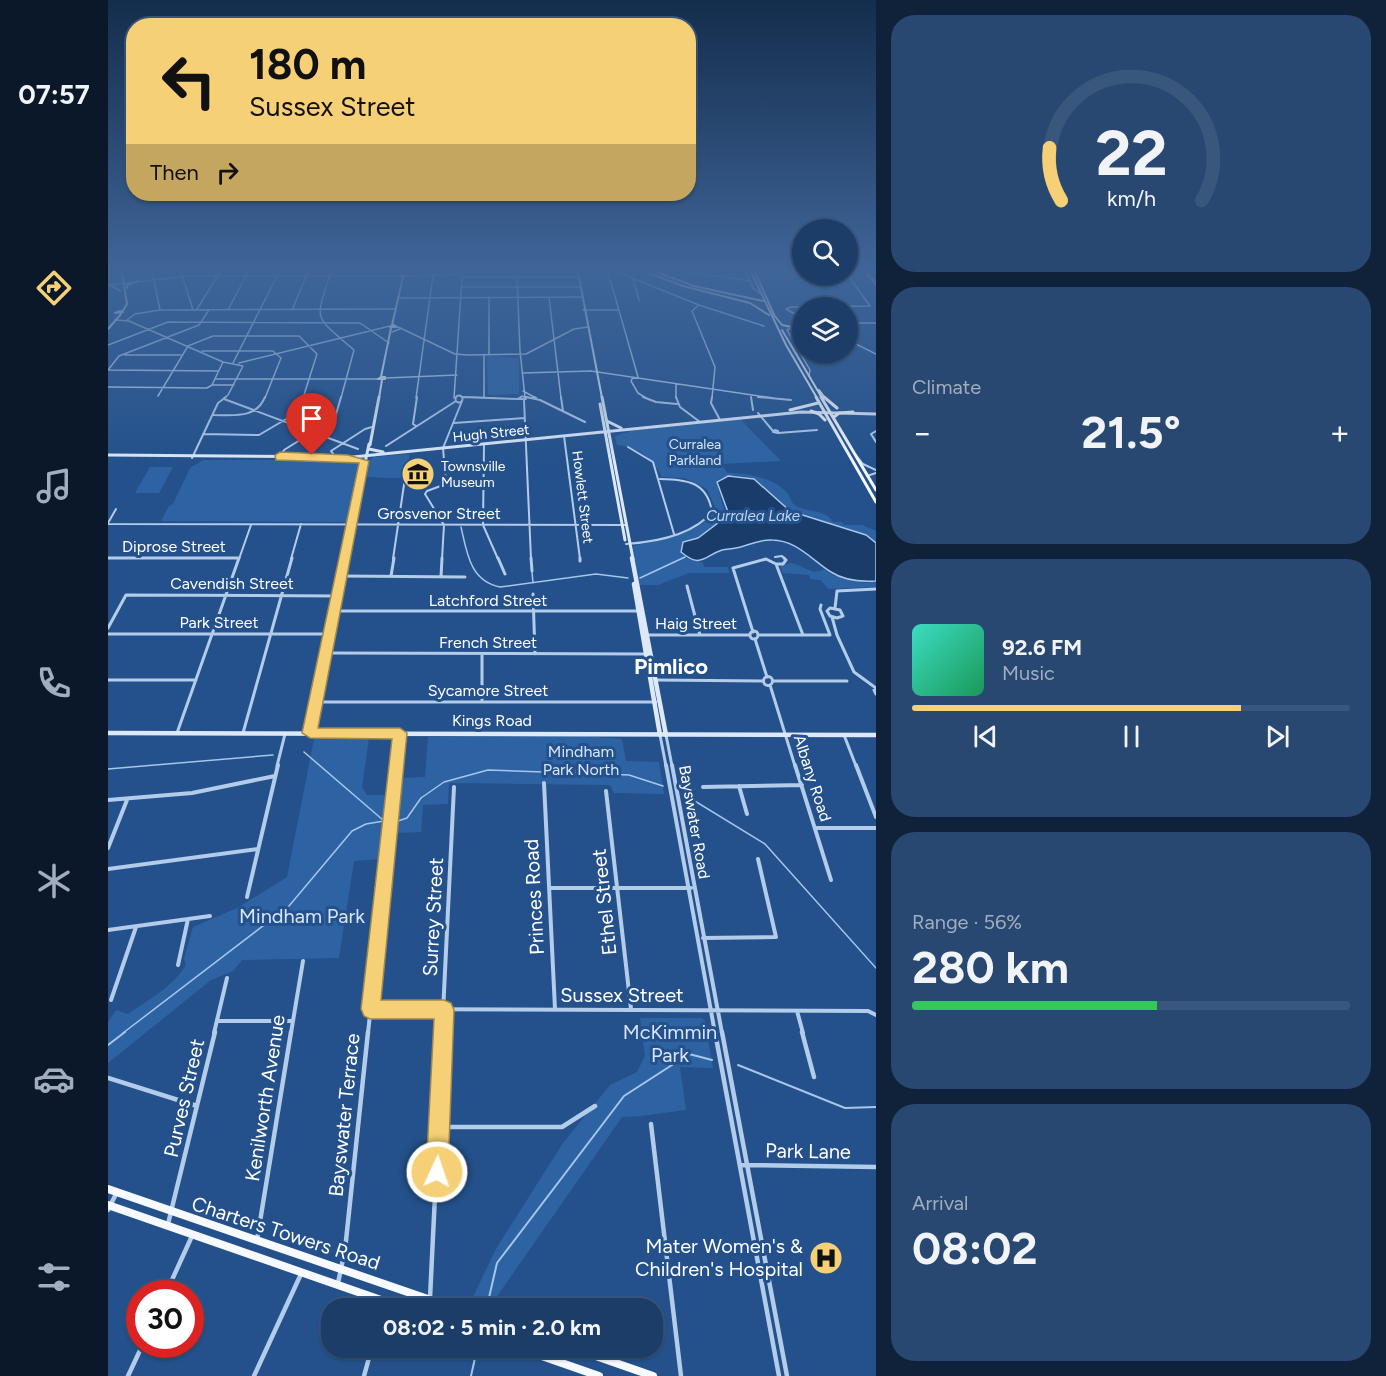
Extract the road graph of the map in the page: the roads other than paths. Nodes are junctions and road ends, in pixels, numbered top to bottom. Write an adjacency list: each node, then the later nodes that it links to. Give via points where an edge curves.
1 (132, 336): 26 (street)
2 (212, 336): 28 (street)
3 (247, 336): 33 (street)
4 (299, 336): 29 (street)
5 (348, 336): 21 (street)
6 (378, 336): 24 (street)
7 (391, 336): 24 (main road)
8 (416, 336): 23 (street)
9 (425, 336): 23 (street)
10 (459, 336): 31 (street)
11 (489, 336): 44 (street)
12 (519, 336): 34 (street)
13 (560, 336): 22 (street)
14 (589, 336): 53 (main road, Bayswater Road)
15 (626, 336): 60 (street)
16 (702, 336): 73 (street, via 715,367)
17 (782, 336): 82 (main road)
18 (786, 336): 57 (main road)
19 (791, 336): 57 (street, via 812,374)
20 (166, 337): 28 (street); 40 (street)
21 (340, 338): 29 (street); 65 (street, via 354,350)
22 (554, 339): 25 (street); 30 (street)
23 (424, 340): 35 (street); 58 (street)
24 (389, 344): 66 (main road)
25 (544, 344): 30 (street); 36 (street)
26 (108, 345)
27 (858, 345): 37 (street)
28 (188, 346): 32 (street); 38 (street)
29 (309, 346): 39 (street); 64 (street, via 317,354)
30 (554, 346): 54 (street)
31 (458, 350): 35 (street); 41 (street)
32 (199, 351): 33 (street); 38 (street); 47 (street)
33 (240, 351): 39 (street); 48 (street)
34 (520, 351): 36 (street); 45 (street)
35 (450, 352): 41 (street)
36 (530, 352): 45 (street)
37 (875, 353)
38 (184, 354): 40 (street); 51 (street)
39 (277, 354): 49 (street); 63 (street, via 281,358)
40 (122, 355): 50 (street)
41 (458, 355): 42 (street); 46 (street)
42 (468, 355): 43 (street); 46 (street)
43 (484, 355): 44 (street); 76 (street)
44 (489, 355): 45 (street)
45 (520, 355): 55 (street)
46 (459, 359): 56 (street)
47 (223, 362): 48 (street); 52 (street)
48 (233, 363): 49 (street)
49 (237, 363): 62 (street, via 243,366)
50 (108, 370): 51 (street)
51 (173, 371): 52 (street); 72 (street)
52 (218, 371): 61 (street)
53 (596, 371): 54 (street); 59 (street); 105 (main road, Bayswater Road)
54 (557, 372): 55 (street); 85 (street)
55 (522, 373): 77 (street)
56 (457, 375): 58 (street); 81 (street)
57 (808, 376): 70 (main road)
58 (418, 377): 66 (street); 107 (street)
59 (633, 377): 60 (street); 83 (street, via 634,389 643,396 653,402)
60 (638, 378): 67 (street)
61 (215, 379): 62 (street); 68 (street)
62 (237, 379): 63 (street); 69 (street)
63 (273, 379): 64 (street); 88 (street)
64 (309, 379): 65 (street); 102 (street, via 298,411)
65 (345, 379): 66 (street); 113 (street, via 335,418)
66 (382, 379): 108 (main road)
67 (676, 384): 73 (street); 83 (street)
68 (212, 385): 69 (street); 72 (street)
69 (234, 385): 79 (street)
70 (815, 386): 87 (main road); 92 (main road)
71 (108, 387): 72 (street)
72 (164, 387): 74 (street)
73 (712, 390): 75 (street); 101 (street, via 711,403)
74 (158, 396)
75 (751, 396): 80 (street); 89 (street)
76 (484, 398): 77 (street); 81 (street)
77 (522, 398): 78 (street); 78 (street); 100 (street)
78 (535, 398): 86 (street)
79 (224, 399): 88 (street); 98 (street)
80 (790, 400)
81 (459, 401): 84 (street); 84 (street); 106 (street)
82 (818, 403): 90 (main road); 91 (main road)
83 (677, 404): 103 (street)
84 (449, 405): 107 (street)
85 (562, 405): 86 (street); 93 (street)
86 (553, 406): 93 (street)
87 (837, 408): 92 (main road, Hugh Street); 96 (main road, Hugh Street)
88 (256, 410): 98 (street, via 246,415); 102 (street)
89 (753, 410)
90 (790, 410): 91 (main road, Hugh Street); 97 (main road, Hugh Street)
91 (822, 410): 92 (main road, Hugh Street); 94 (main road, Hugh Street); 117 (main road)
92 (829, 410): 95 (main road, Hugh Street); 99 (main road)
93 (563, 411): 104 (street)
94 (811, 411): 97 (main road, Hugh Street); 117 (main road, via 821,415)
95 (853, 412): 96 (main road, Hugh Street); 99 (main road)
96 (876, 412)
97 (759, 414): 101 (main road, Hugh Street); 111 (street, via 776,431)
98 (212, 415): 115 (street)
99 (833, 417): 127 (main road)
100 (524, 418): 106 (street); 118 (street)
101 (719, 418): 103 (main road, Hugh Street)
102 (283, 421): 113 (street); 115 (street, via 259,435)
103 (699, 421): 109 (main road, Hugh Street)
104 (585, 422)
105 (605, 422): 109 (main road); 110 (main road, Bayswater Road); 114 (main road)
106 (453, 423): 124 (street)
107 (416, 426): 123 (street)
108 (372, 427): 121 (street); 130 (main road)
109 (622, 429): 110 (main road, Hugh Street); 119 (main road)
110 (606, 430): 114 (main road, Hugh Street); 119 (main road, Bayswater Road)
111 (817, 430)
112 (876, 430): 120 (street, via 871,434)
113 (312, 432): 121 (street); 132 (street, via 284,450)
114 (593, 432): 116 (main road, Hugh Street); 118 (main road, Hugh Street); 119 (main road)
115 (203, 434): 131 (street)
116 (564, 436): 118 (main road, Hugh Street); 148 (street, Howlett Street)
117 (838, 436): 138 (main road)
118 (525, 439): 122 (main road, Hugh Street); 124 (main road, Hugh Street); 147 (street)
119 (608, 440): 149 (main road, Bayswater Road)
120 (876, 442)
121 (343, 443): 126 (street); 129 (street, via 331,451)
122 (484, 444): 124 (main road, Hugh Street); 146 (street)
123 (386, 446)
124 (444, 447): 130 (main road, Hugh Street); 130 (main road, Hugh Street); 145 (street, via 446,484 426,493)
125 (628, 447): 136 (street, via 652,462)
126 (358, 449)
127 (852, 450): 133 (street); 134 (main road)
128 (108, 454): 131 (main road, Hugh Street)
129 (334, 455): 130 (main road, Hugh Street); 132 (main road, Hugh Street)
130 (367, 455): 132 (main road, Hugh Street); 142 (main road)
131 (192, 456): 132 (main road, Hugh Street)
132 (280, 457)
133 (876, 472): 134 (street)
134 (867, 476): 137 (main road)
135 (405, 478): 143 (street)
136 (660, 480): 150 (street); 150 (street, via 684,480 702,488 712,506 705,520)
137 (876, 490)
138 (876, 501)
139 (116, 509): 140 (street)
140 (108, 524): 144 (street, Grosvenor Street)
141 (301, 524): 142 (street, Grosvenor Street); 144 (street, Grosvenor Street); 167 (street)
142 (352, 524): 143 (street, Grosvenor Street); 159 (main road)
143 (399, 524): 145 (street, Grosvenor Street); 160 (street)
144 (251, 525): 154 (street)
145 (444, 525): 146 (street, Grosvenor Street); 161 (street)
146 (483, 525): 147 (street, Grosvenor Street); 158 (street)
147 (530, 525): 148 (street, Grosvenor Street); 157 (street)
148 (576, 525): 149 (street, Grosvenor Street); 155 (street, Howlett Street)
149 (624, 525): 151 (main road, Bayswater Road)
150 (674, 534): 151 (street)
151 (628, 544): 172 (main road, Bayswater Road)
152 (775, 557): 156 (street, via 786,560 783,564)
153 (108, 558): 154 (street, Diprose Street)
154 (239, 558): 166 (street)
155 (580, 561)
156 (774, 562): 176 (street, via 764,559 733,568); 185 (street)
157 (532, 572)
158 (505, 574)
159 (342, 576): 160 (street); 168 (main road)
160 (391, 576): 161 (street)
161 (441, 577): 162 (street)
162 (465, 577)
163 (687, 586): 182 (street)
164 (876, 589): 170 (street, via 837,591)
165 (533, 594): 173 (street)
166 (226, 595): 167 (street, Cavendish Street); 175 (street, Cavendish Street, via 125,596); 178 (street)
167 (281, 596): 168 (street, Cavendish Street); 179 (street)
168 (338, 596): 171 (main road)
169 (821, 605): 185 (street, Haig Street, via 830,635)
170 (835, 608): 174 (street, via 827,611); 174 (street, via 843,616)
171 (335, 611): 173 (street, Latchford Street); 180 (main road)
172 (640, 611): 173 (street, Latchford Street); 181 (main road, Bayswater Road)
173 (532, 612): 189 (street)
174 (832, 617): 199 (street, via 854,672)
175 (108, 628)
176 (753, 632): 183 (street); 184 (street)
177 (108, 634): 178 (street, Park Street)
178 (212, 634): 179 (street, Park Street); 193 (street)
179 (271, 634): 180 (street, Park Street); 205 (street)
180 (330, 634): 187 (main road)
181 (645, 635): 182 (street, Haig Street); 190 (main road, Bayswater Road)
182 (700, 635): 183 (street, Haig Street)
183 (749, 635): 186 (street)
184 (759, 635): 185 (street, Haig Street); 186 (street)
185 (803, 635)
186 (755, 639): 191 (street)
187 (326, 653): 188 (street, French Street); 201 (main road)
188 (482, 654): 189 (street, French Street); 202 (street)
189 (535, 654): 190 (street, French Street)
190 (648, 654): 194 (main road, Bayswater Road); 203 (main road, Bayswater Road)
191 (767, 677): 195 (street); 196 (street)
192 (108, 680): 193 (street)
193 (196, 680): 208 (street)
194 (656, 681): 195 (street); 203 (main road, Bayswater Road)
195 (763, 681): 198 (street)
196 (774, 681): 197 (street); 198 (street)
197 (847, 681)
198 (770, 685): 210 (street, Albany Road)
199 (876, 688): 200 (street)
200 (876, 694)
201 (316, 702): 202 (street, Sycamore Street); 206 (main road)
202 (482, 702): 203 (street, Sycamore Street)
203 (657, 702): 211 (main road, Bayswater Road)
204 (108, 733): 208 (main road, Kings Road)
205 (243, 733): 208 (main road, Kings Road); 209 (main road, Kings Road)
206 (310, 733): 207 (main road, Kings Road); 209 (main road, Kings Road)
207 (400, 733): 211 (main road, Kings Road); 245 (street, Bayswater Terrace)
208 (177, 734)
209 (285, 734): 214 (street)
210 (786, 734): 211 (main road, Kings Road); 212 (main road, Kings Road); 216 (street, Albany Road)
211 (663, 735): 234 (street, Bayswater Road)
212 (844, 735): 213 (main road, Kings Road); 224 (street)
213 (876, 735)
214 (275, 776): 222 (street, via 217,790); 228 (street)
215 (543, 783): 232 (street, Princes Road)
216 (802, 785): 217 (street); 225 (street, Albany Road)
217 (739, 786): 219 (street); 223 (street)
218 (454, 787): 247 (street, Surrey Street)
219 (703, 787)
220 (606, 791): 233 (street, Ethel Street)
221 (108, 800): 222 (street)
222 (127, 800): 227 (street)
223 (747, 814)
224 (876, 818)
225 (817, 828): 226 (street); 231 (street, Albany Road)
226 (876, 828)
227 (108, 848)
228 (258, 849): 230 (street); 235 (street)
229 (758, 859): 240 (street, via 776,937)
230 (108, 869)
231 (831, 880)
232 (549, 888): 233 (street); 246 (street, Princes Road)
233 (619, 888): 234 (street); 248 (street, Ethel Street)
234 (692, 888): 240 (street, Bayswater Road)
235 (246, 897)
236 (210, 916): 237 (street)
237 (188, 919): 238 (street); 242 (street)
238 (135, 927): 239 (street); 244 (street)
239 (108, 930)
240 (701, 938): 249 (street, Bayswater Road); 250 (street, Bayswater Road)
241 (303, 961): 254 (street, Kenilworth Avenue)
242 (178, 965)
243 (228, 978): 253 (street, Purves Street)
244 (111, 1000)
245 (370, 1009): 247 (street, Sussex Street); 271 (street, Bayswater Terrace)
246 (555, 1009): 247 (street, Sussex Street); 248 (street, Sussex Street)
247 (444, 1010): 260 (street, Surrey Street)
248 (631, 1010): 249 (street, Sussex Street)
249 (712, 1010): 250 (street, Sussex Street); 261 (street, Bayswater Road)
250 (718, 1010): 251 (street, Sussex Street); 262 (street, Bayswater Road)
251 (797, 1011): 252 (street, Sussex Street); 255 (street)
252 (875, 1014)
253 (217, 1021): 254 (street); 257 (street, Purves Street)
254 (293, 1021): 270 (street, Kenilworth Avenue)
255 (813, 1077)
256 (108, 1078): 257 (street)
257 (197, 1106): 267 (street, Purves Street)
258 (596, 1106): 260 (street, via 557,1127)
259 (651, 1124): 288 (street)
260 (439, 1127): 277 (street, Surrey Street)
261 (740, 1165): 262 (street, Park Lane); 289 (street, Bayswater Road)
262 (747, 1165): 263 (street, Park Lane); 290 (street, Bayswater Road)
263 (876, 1167)
264 (108, 1189): 265 (main road, Charters Towers Road)
265 (117, 1192): 266 (street); 267 (main road, Charters Towers Road)
266 (109, 1207): 268 (main road, Charters Towers Road)
267 (172, 1213): 268 (street, Purves Street); 270 (main road, Charters Towers Road)
268 (167, 1225): 269 (main road, Charters Towers Road)
269 (192, 1234): 272 (main road, Charters Towers Road); 273 (street)
270 (257, 1240): 271 (main road, Charters Towers Road)
271 (342, 1268): 274 (street, Bayswater Terrace); 276 (main road, Charters Towers Road)
272 (302, 1273): 274 (main road, Charters Towers Road); 284 (street)
273 (172, 1280)
274 (338, 1285): 275 (main road, Charters Towers Road)
275 (369, 1298)
276 (424, 1298)
277 (430, 1298)
278 (136, 1358): 283 (street)
279 (369, 1358): 285 (street)
280 (543, 1358): 282 (main road)
281 (601, 1358): 287 (main road)
282 (579, 1373): 286 (main road)
283 (128, 1376)
284 (254, 1376)
285 (364, 1376)
286 (599, 1376)
287 (653, 1376)
288 (681, 1376)
289 (779, 1376)
290 (787, 1376)

